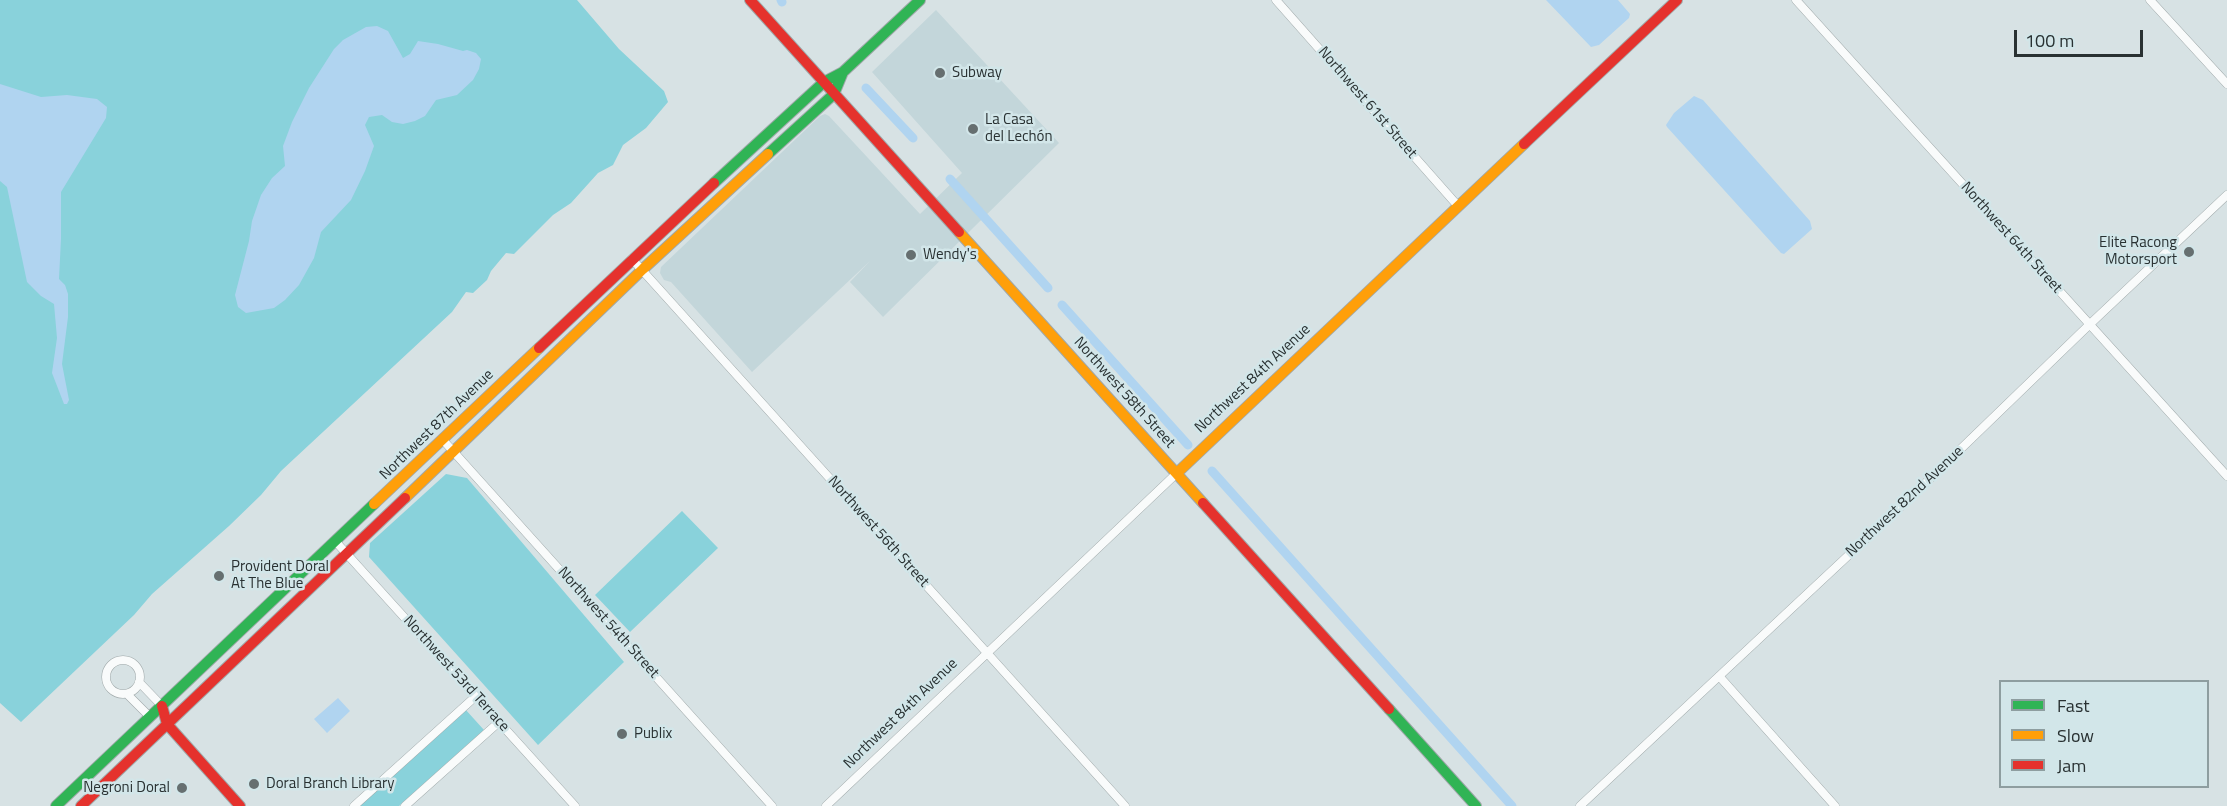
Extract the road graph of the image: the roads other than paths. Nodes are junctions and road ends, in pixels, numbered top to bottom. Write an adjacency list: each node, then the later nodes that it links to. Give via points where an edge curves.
1 (750, 0): 8 (main road, Northwest 58th Street)
2 (920, 0): 7 (main road, Northwest 87th Avenue)
3 (1276, 0): 12 (street, Northwest 61st Street)
4 (1677, 0): 12 (main road, Northwest 84th Avenue)
5 (1796, 0): 15 (street, Northwest 64th Street)
6 (2150, 0): 9 (street)
7 (843, 72): 8 (main road, Northwest 87th Avenue); 10 (main road, Northwest 87th Avenue)
8 (824, 82): 10 (main road, Northwest 58th Street); 13 (main road, Northwest 87th Avenue)
9 (2227, 84)
10 (834, 94): 14 (main road, Northwest 87th Avenue); 18 (main road, Northwest 58th Street)
11 (2227, 195): 15 (street, Northwest 82nd Avenue)
12 (1458, 206): 18 (main road, Northwest 84th Avenue)
13 (632, 259): 14 (street, Northwest 56th Street); 16 (main road, Northwest 87th Avenue)
14 (643, 269): 17 (main road, Northwest 87th Avenue); 22 (street, Northwest 56th Street)
15 (2089, 325): 19 (street, Northwest 64th Street); 23 (street, Northwest 82nd Avenue)
16 (443, 440): 17 (street, Northwest 54th Street); 20 (main road, Northwest 87th Avenue)
17 (454, 452): 21 (main road, Northwest 87th Avenue); 37 (street, Northwest 54th Street)
18 (1177, 473): 22 (street, Northwest 84th Avenue); 40 (main road, Northwest 58th Street)
19 (2227, 476)
20 (336, 542): 21 (street, Northwest 53rd Terrace); 27 (main road, Northwest 87th Avenue)
21 (347, 553): 26 (street, Northwest 53rd Terrace); 30 (main road, Northwest 87th Avenue)
22 (986, 654): 38 (street, Northwest 84th Avenue); 39 (street, Northwest 56th Street)
23 (1719, 676): 41 (street, Northwest 82nd Avenue); 42 (street)
24 (140, 682): 25 (street); 25 (street, via 133,663 123,660 112,664 106,675 109,686); 27 (street)
25 (127, 694): 28 (street)
26 (476, 696): 29 (street, Northwest 53rd Terrace); 34 (street)
27 (162, 706): 28 (main road, Northwest 87th Avenue); 30 (main road)
28 (150, 717): 30 (main road); 31 (main road, Northwest 87th Avenue)
29 (499, 722): 35 (street); 36 (street, Northwest 53rd Terrace)
30 (167, 724): 32 (main road, Northwest 87th Avenue); 33 (main road)
31 (56, 806)
32 (81, 806)
33 (240, 806)
34 (354, 806)
35 (405, 806)
36 (575, 806)
37 (772, 806)
38 (826, 806)
39 (1125, 806)
40 (1476, 806)
41 (1580, 806)
42 (1835, 806)

